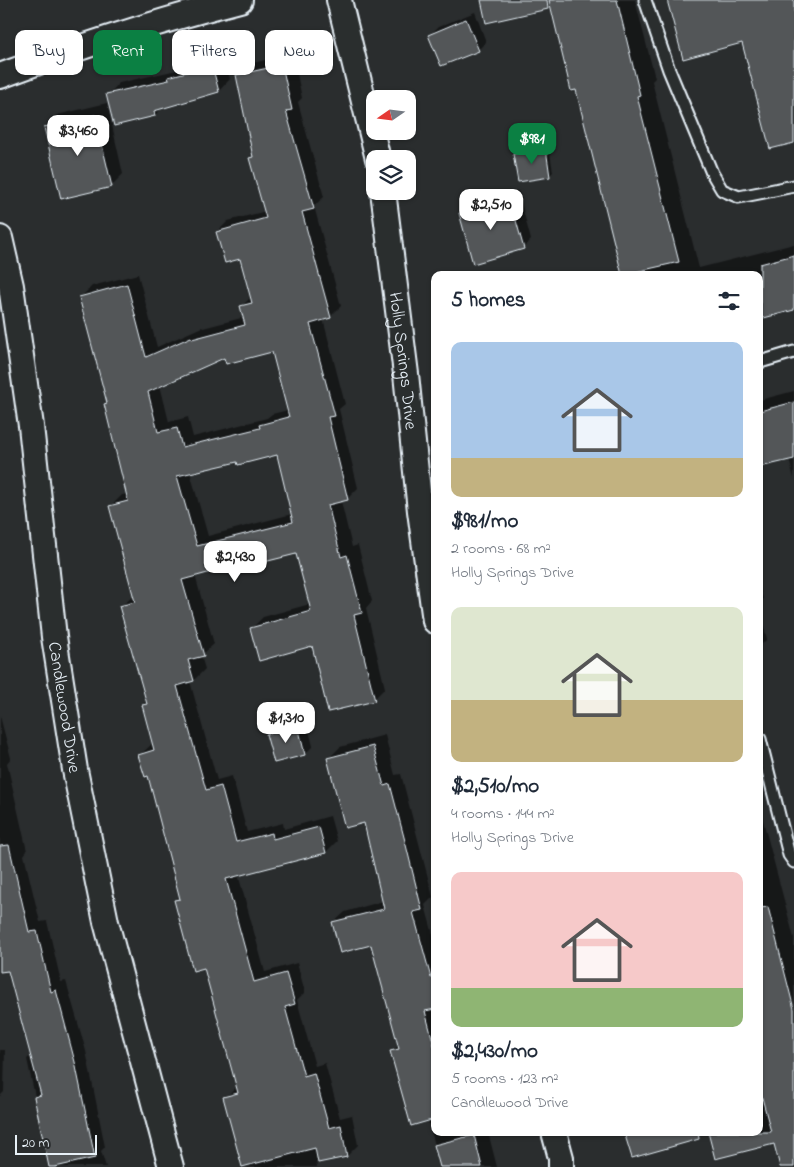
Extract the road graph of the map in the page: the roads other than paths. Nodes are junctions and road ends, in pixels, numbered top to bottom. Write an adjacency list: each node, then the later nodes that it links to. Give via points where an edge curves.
1 (240, 0): 4 (street, via 78,48)
2 (339, 0): 5 (street)
3 (645, 0): 6 (lane, via 669,70 722,190 739,197)
4 (0, 76)
5 (376, 150)
6 (794, 186)
7 (384, 200): 11 (street, Holly Springs Drive)
8 (0, 238): 15 (street, Candlewood Drive, via 11,286 31,426 54,637 75,770 106,922)
9 (794, 352): 10 (lane)
10 (763, 361)
11 (431, 592)
12 (763, 751): 13 (lane, via 789,855)
13 (794, 862)
14 (555, 1136): 16 (street)
15 (171, 1167)
16 (561, 1167)

